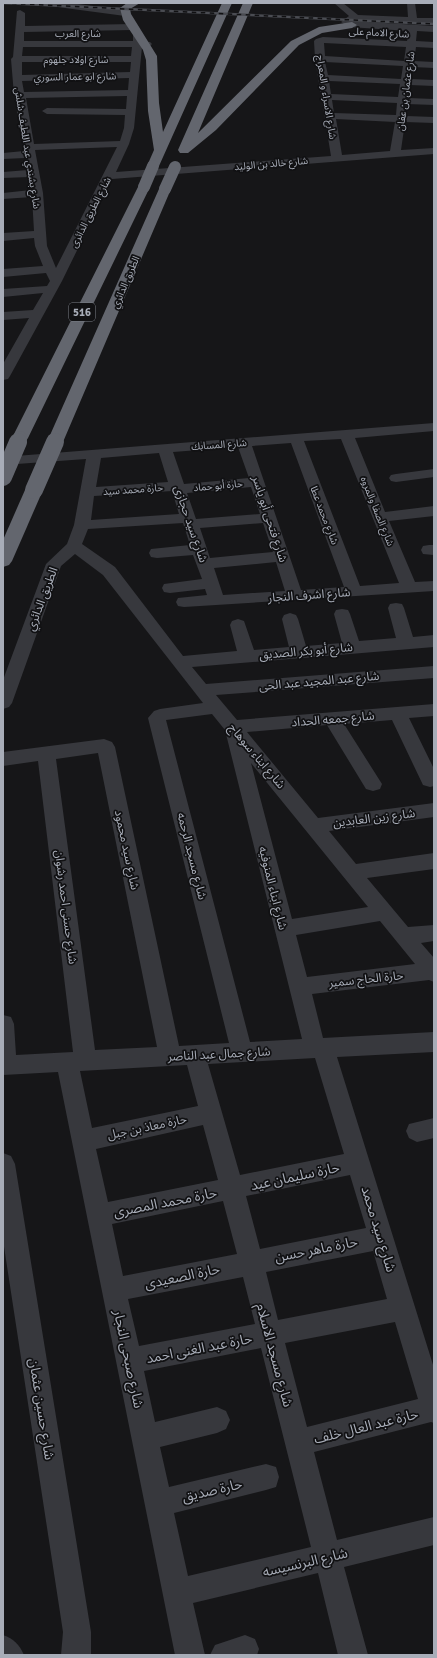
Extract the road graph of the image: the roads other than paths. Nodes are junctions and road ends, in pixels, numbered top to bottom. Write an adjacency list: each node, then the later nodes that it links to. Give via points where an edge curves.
1 (50, 3): 7 (street)
2 (78, 3): 7 (street)
3 (338, 3): 9 (street)
4 (411, 3): 11 (street, شارع عثمان بن عفان)
5 (226, 4): 39 (highway, الطريق الدائري / 516)
6 (248, 4): 40 (highway, الطريق الدائري / 516)
7 (128, 8): 14 (highway)
8 (20, 13): 12 (street, شارع بشندي عبد اللطيف شلش)
9 (354, 21): 11 (street); 11 (street, via 375,15); 40 (highway, via 320,30 295,43 212,126)
10 (434, 21): 11 (street)
11 (414, 24): 13 (street); 16 (street, شارع عثمان بن عفان)
12 (21, 29): 14 (street); 18 (street, شارع بشندي عبد اللطيف شلش)
13 (434, 29)
14 (139, 37): 18 (street, شارع العرب); 19 (street, شارع الطريق الدائرى); 39 (highway, via 152,58 153,109)
15 (323, 40): 16 (street, شارع الامام على); 20 (street, شارع الاسراء و المعراج, via 319,41)
16 (411, 44): 17 (street, شارع الامام على); 21 (street, شارع عثمان بن عفان)
17 (434, 46)
18 (15, 56): 19 (street, شارع اولاد جلهوم); 24 (street, شارع بشندي عبد اللطيف شلش)
19 (135, 59): 23 (street, شارع الطريق الدائرى)
20 (320, 59): 21 (street); 25 (street, شارع الاسراء و المعراج)
21 (409, 64): 22 (street); 26 (street, شارع عثمان بن عفان)
22 (434, 65)
23 (134, 75): 24 (street, شارع ابو عمار السوري); 28 (street, شارع الطريق الدائرى)
24 (17, 78): 29 (street, شارع بشندي عبد اللطيف شلش)
25 (324, 78): 26 (street); 30 (street, شارع الاسراء و المعراج)
26 (407, 82): 27 (street); 31 (street, شارع عثمان بن عفان)
27 (434, 83)
28 (132, 93): 29 (street); 34 (street, شارع الطريق الدائرى)
29 (20, 95): 41 (street, شارع بشندي عبد اللطيف شلش)
30 (327, 97): 31 (street); 35 (street, شارع الاسراء و المعراج)
31 (403, 101): 32 (street); 36 (street, شارع عثمان بن عفان)
32 (434, 102)
33 (47, 111): 34 (street)
34 (130, 112): 38 (street, شارع الطريق الدائرى)
35 (330, 116): 36 (street); 45 (street, شارع الاسراء و المعراج)
36 (401, 118): 37 (street); 43 (street, شارع عثمان بن عفان)
37 (434, 120)
38 (124, 144): 41 (street); 48 (street, شارع الطريق الدائرى)
39 (160, 149): 69 (highway, الطريق الدائري / 516, bridge)
40 (184, 150): 83 (highway, الطريق الدائري / 516, bridge)
41 (29, 151): 44 (street); 46 (street, شارع بشندي عبد اللطيف شلش)
42 (434, 151): 43 (street, شارع خالد بن الوليد)
43 (395, 154): 45 (street, شارع خالد بن الوليد)
44 (3, 156)
45 (337, 158): 48 (street, شارع خالد بن الوليد)
46 (33, 173): 47 (street); 49 (street, شارع بشندي عبد اللطيف شلش)
47 (3, 175)
48 (109, 176): 55 (street, شارع الطريق الدائرى)
49 (36, 193): 50 (street); 51 (street, شارع بشندي عبد اللطيف شلش)
50 (3, 196)
51 (39, 234): 52 (street); 53 (street, شارع بشندي عبد اللطيف شلش)
52 (3, 237)
53 (50, 269): 54 (street); 55 (street, شارع بشندي عبد اللطيف شلش)
54 (3, 273)
55 (53, 285): 56 (street); 57 (street, شارع الطريق الدائرى)
56 (3, 293)
57 (38, 314): 58 (street); 59 (street, شارع الطريق الدائرى)
58 (3, 316)
59 (3, 376)
60 (430, 427): 61 (street, شارع المسابك); 64 (street)
61 (346, 434): 62 (street, شارع المسابك); 75 (street, شارع الصفا والمروه)
62 (296, 438): 63 (street, شارع المسابك); 89 (street, شارع محمد عطا)
63 (244, 442): 65 (street, شارع المسابك); 71 (street, شارع فتحى أبو ياسر)
64 (434, 443)
65 (164, 448): 66 (street, شارع المسابك); 72 (street, شارع سيد حجازى)
66 (94, 454): 67 (street, شارع المسابك); 73 (street, الطريق الدائري)
67 (3, 461)
68 (434, 473): 70 (street)
69 (3, 477)
70 (396, 478)
71 (257, 482): 72 (street, حارة أبو حماد); 76 (street, شارع فتحى أبو ياسر)
72 (178, 488): 73 (street, حارة محمد سيد); 77 (street, شارع سيد حجازى)
73 (88, 492): 78 (street, الطريق الدائري)
74 (434, 511): 75 (street)
75 (380, 516): 88 (street, شارع الصفا والمروه)
76 (269, 518): 77 (street); 82 (street, شارع فتحى أبو ياسر)
77 (189, 521): 78 (street); 80 (street, شارع سيد حجازى)
78 (82, 525): 79 (street, الطريق الدائري)
79 (74, 546): 102 (street, شارع ابناء سوهاج, via 109,571); 105 (street, الطريق الدائري, via 54,564)
80 (199, 549): 81 (street); 84 (street, شارع سيد حجازى)
81 (157, 554)
82 (282, 556): 84 (street); 90 (street, شارع فتحى أبو ياسر)
83 (3, 561)
84 (204, 564): 85 (street, شارع سيد حجازى)
85 (211, 583): 87 (street); 91 (street, شارع سيد حجازى)
86 (434, 586): 88 (street, شارع اشرف النجار)
87 (170, 588)
88 (409, 588): 89 (street, شارع اشرف النجار)
89 (354, 592): 90 (street, شارع اشرف النجار)
90 (295, 596): 91 (street, شارع اشرف النجار)
91 (218, 600): 92 (street, شارع اشرف النجار)
92 (184, 602)
93 (396, 608): 98 (street)
94 (342, 614): 99 (street)
95 (290, 619): 100 (street)
96 (238, 625): 101 (street)
97 (434, 641): 98 (street, شارع أبو بكر الصديق)
98 (406, 643): 99 (street, شارع أبو بكر الصديق)
99 (352, 648): 100 (street, شارع أبو بكر الصديق)
100 (299, 652): 101 (street, شارع أبو بكر الصديق)
101 (247, 656): 102 (street, شارع أبو بكر الصديق)
102 (178, 662): 104 (street, شارع ابناء سوهاج)
103 (434, 672): 104 (street, شارع عبد المجيد عبد الحى)
104 (203, 690): 106 (street, شارع ابناء سوهاج)
105 (3, 703)
106 (217, 707): 110 (street, شارع ابناء سوهاج); 128 (street, شارع مسجد الرحمه, via 160,715 157,718)
107 (434, 710): 108 (street, شارع جمعه الحداد)
108 (398, 713): 109 (street, شارع جمعه الحداد); 113 (street)
109 (332, 719): 110 (street, شارع جمعه الحداد); 114 (street)
110 (233, 727): 116 (street, شارع ابناء سوهاج); 120 (street, شارع ابناء المنوفيه)
111 (46, 753): 112 (street, شارع سيد محمود); 130 (street, شارع سيد محمود, via 106,747); 131 (street, شارع حسنى احمد رشوان)
112 (3, 759)
113 (430, 780)
114 (373, 784)
115 (434, 810): 116 (street, شارع زين العابدين)
116 (315, 826): 118 (street, شارع ابناء سوهاج)
117 (434, 862): 118 (street)
118 (352, 872): 119 (street, شارع ابناء سوهاج)
119 (385, 912): 120 (street); 122 (street, شارع ابناء سوهاج)
120 (284, 929): 124 (street, شارع ابناء المنوفيه)
121 (434, 933): 122 (street)
122 (403, 936): 123 (street, شارع ابناء سوهاج)
123 (434, 972): 124 (street, حارة الحاج سمير)
124 (298, 987): 127 (street, شارع ابناء المنوفيه)
125 (3, 1024): 132 (street)
126 (434, 1042): 127 (street, شارع جمال عبد الناصر)
127 (319, 1049): 128 (street, شارع جمال عبد الناصر); 135 (street, شارع سيد محمد)
128 (242, 1053): 129 (street, شارع جمال عبد الناصر)
129 (195, 1055): 130 (street, شارع جمال عبد الناصر); 133 (street, شارع مسجد الاسلام)
130 (170, 1056): 131 (street, شارع جمال عبد الناصر)
131 (76, 1062): 132 (street, شارع جمال عبد الناصر); 134 (street, شارع صبحى النجار)
132 (4, 1065)
133 (211, 1113): 134 (street, حارة معاذ بن جبل); 137 (street, شارع مسجد الاسلام)
134 (83, 1141): 138 (street, شارع صبحى النجار)
135 (358, 1162): 137 (street, حارة سليمان عيد); 139 (street, شارع سيد محمد)
136 (3, 1164): 156 (street, شارع حسين عثمان, via 77,1632)
137 (232, 1189): 138 (street, حارة محمد المصرى); 140 (street, شارع مسجد الاسلام)
138 (99, 1215): 141 (street, شارع صبحى النجار)
139 (382, 1236): 140 (street, حارة ماهر حسن); 142 (street, شارع سيد محمد)
140 (250, 1262): 141 (street, حارة الصعيدى); 143 (street, شارع مسجد الاسلام)
141 (114, 1290): 144 (street, شارع صبحى النجار)
142 (403, 1308): 143 (street, حارة عبد الغنى احمد); 145 (street, شارع سيد محمد)
143 (269, 1334): 144 (street, حارة عبد الغنى احمد); 148 (street, شارع مسجد الاسلام)
144 (129, 1361): 147 (street, شارع صبحى النجار)
145 (434, 1409): 148 (street, حارة عبد العال خلف)
146 (217, 1420): 147 (street)
147 (145, 1438): 150 (street, شارع صبحى النجار)
148 (298, 1443): 152 (street, شارع مسجد الاسلام)
149 (266, 1477): 150 (street, حارة صديق)
150 (158, 1503): 153 (street, شارع صبحى النجار)
151 (434, 1531): 152 (street, شارع البرنسيسه)
152 (327, 1557): 153 (street, شارع البرنسيسه); 158 (street, شارع مسجد الاسلام)
153 (177, 1593): 157 (street, شارع صبحى النجار)
154 (3, 1649): 155 (street)
155 (9, 1655)
156 (76, 1655)
157 (190, 1655)
158 (353, 1655)

